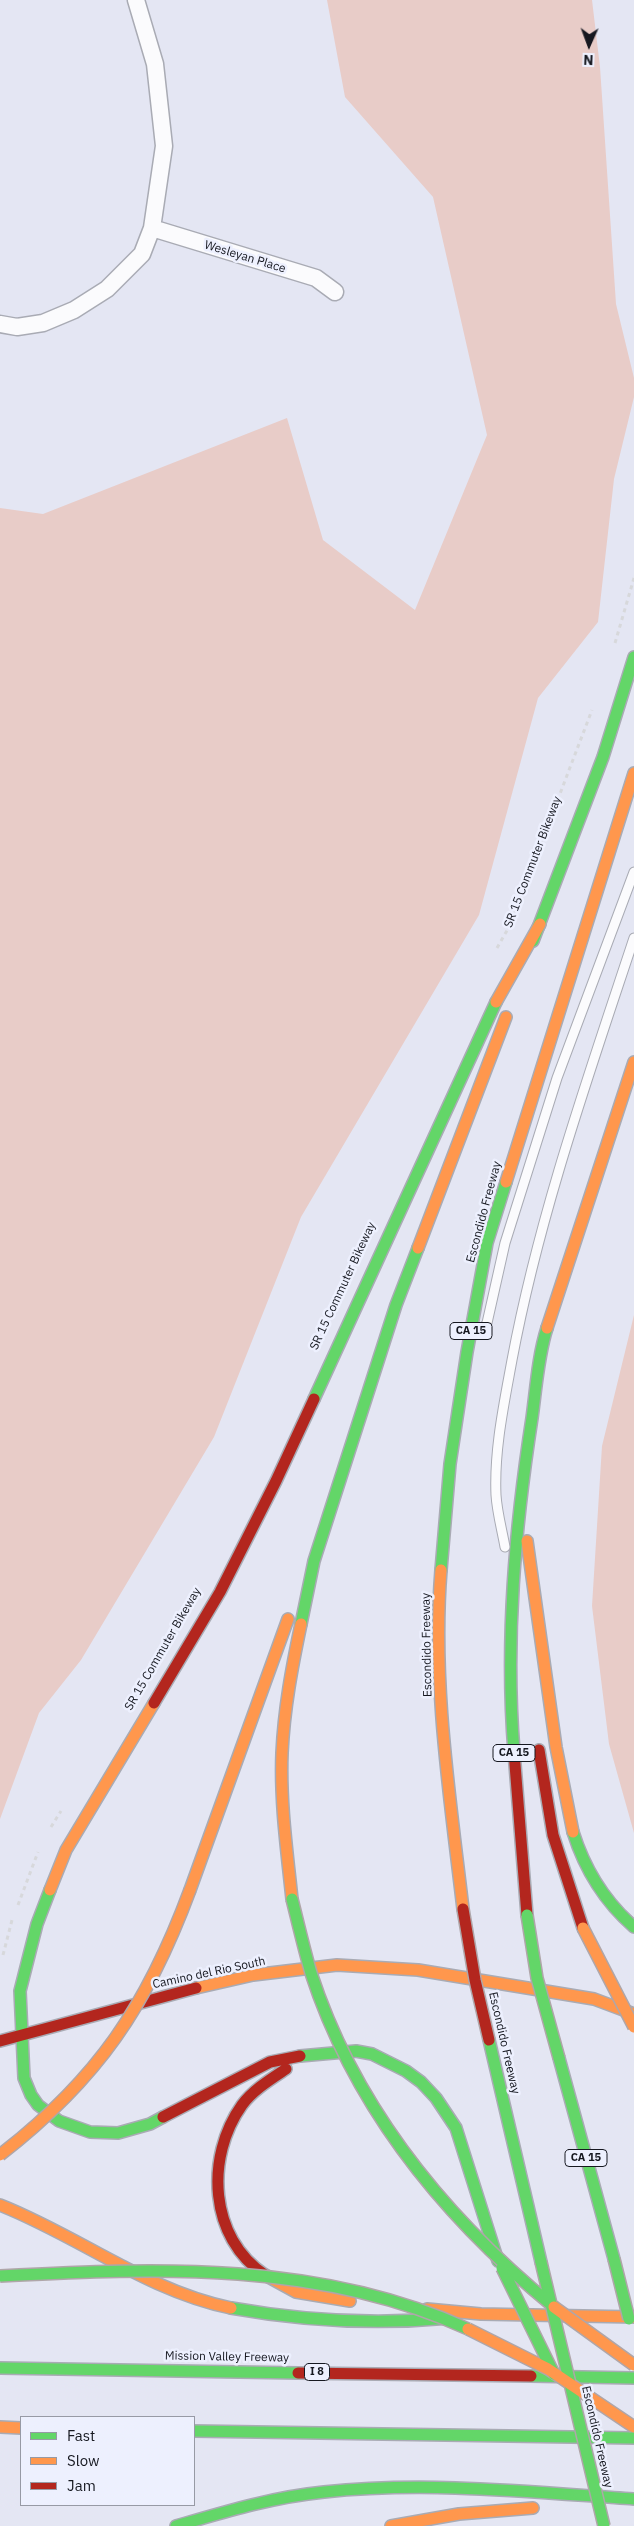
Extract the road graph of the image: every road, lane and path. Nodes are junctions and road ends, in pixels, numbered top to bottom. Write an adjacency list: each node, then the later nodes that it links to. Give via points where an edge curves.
1 (136, 0): 2 (street, via 155,64 164,146)
2 (152, 228): 3 (street, Wesleyan Place, via 316,278); 4 (street, via 142,254 107,290 74,310 43,323 17,327)
3 (335, 292)
4 (0, 324)
5 (634, 578): 6 (path)
6 (614, 646)
7 (634, 657): 11 (main road, via 603,758)
8 (592, 709): 13 (path, SR 15 Commuter Bikeway, via 509,927)
9 (634, 773): 15 (main road, Escondido Freeway / CA 15, via 604,861 488,1243)
10 (634, 872): 15 (lane, via 557,1078 505,1243 487,1323)
11 (540, 924): 17 (main road, via 466,1129 396,1305); 32 (main road, via 502,988 276,1481 220,1592 66,1850 37,1924 20,1991)
12 (634, 938): 18 (lane, via 560,1168 535,1254 514,1346 500,1422 496,1495)
13 (496, 950)
14 (634, 1062): 16 (main road, CA 15, via 545,1333)
15 (467, 1352): 29 (main road, Escondido Freeway / CA 15, bridge, via 450,1464 439,1601 443,1736 463,1909)
16 (520, 1495): 18 (main road, CA 15); 19 (main road)
17 (314, 1561): 35 (main road, bridge, via 280,1636 190,1890 157,1972 132,2015 69,2096); 41 (main road, bridge, via 291,1670 282,1754 283,1816 292,1898 302,1946 323,2009 351,2069 395,2143 442,2202 490,2251 557,2309)
18 (512, 1592): 39 (main road, CA 15, bridge, via 512,1724 528,1915 537,1978)
19 (541, 1635): 20 (main road); 27 (main road, via 562,1783 580,1854 616,1913)
20 (538, 1710)
21 (537, 1738): 31 (main road, bridge, via 553,1835 583,1928)
22 (65, 1805): 23 (path)
23 (50, 1828)
24 (42, 1845): 25 (path)
25 (17, 1906)
26 (14, 1915): 28 (path)
27 (634, 1927)
28 (2, 1960)
29 (475, 1980): 30 (main road, Camino del Rio South, via 594,1999); 32 (main road, Camino del Rio South, via 409,1970 337,1965 308,1968 253,1975 190,1989); 48 (main road, Escondido Freeway / CA 15, bridge)
30 (634, 2014)
31 (634, 2027)
32 (20, 2035): 33 (main road, Camino del Rio South); 34 (main road, via 24,2078 38,2105 68,2125 104,2134 150,2124 270,2062)
33 (0, 2041)
34 (308, 2054): 38 (main road, via 255,2091 241,2106 222,2140 216,2168 216,2192 229,2237 248,2262 279,2285 311,2295); 48 (main road, bridge, via 342,2051 372,2054 421,2082 436,2098 456,2128 498,2261)
35 (0, 2155)
36 (0, 2205): 38 (main road, via 41,2222 162,2286 227,2307 271,2315 367,2321 413,2322)
37 (0, 2276): 45 (main road, bridge, via 210,2271 258,2274 350,2289 454,2321 490,2337 554,2372)
38 (481, 2314): 39 (main road)
39 (632, 2318): 40 (main road, CA 15)
40 (633, 2332)
41 (634, 2364)
42 (0, 2368): 43 (main road, Mission Valley Freeway / I 8)
43 (634, 2378)
44 (0, 2427): 46 (main road)
45 (634, 2427)
46 (20, 2428)
47 (195, 2431): 49 (main road)
48 (582, 2431): 53 (main road, Escondido Freeway / CA 15, bridge)
49 (634, 2438)
50 (634, 2499): 51 (main road, via 422,2488 354,2490 248,2505); 52 (main road, via 459,2514)
51 (176, 2526)
52 (391, 2526)
53 (604, 2526)

